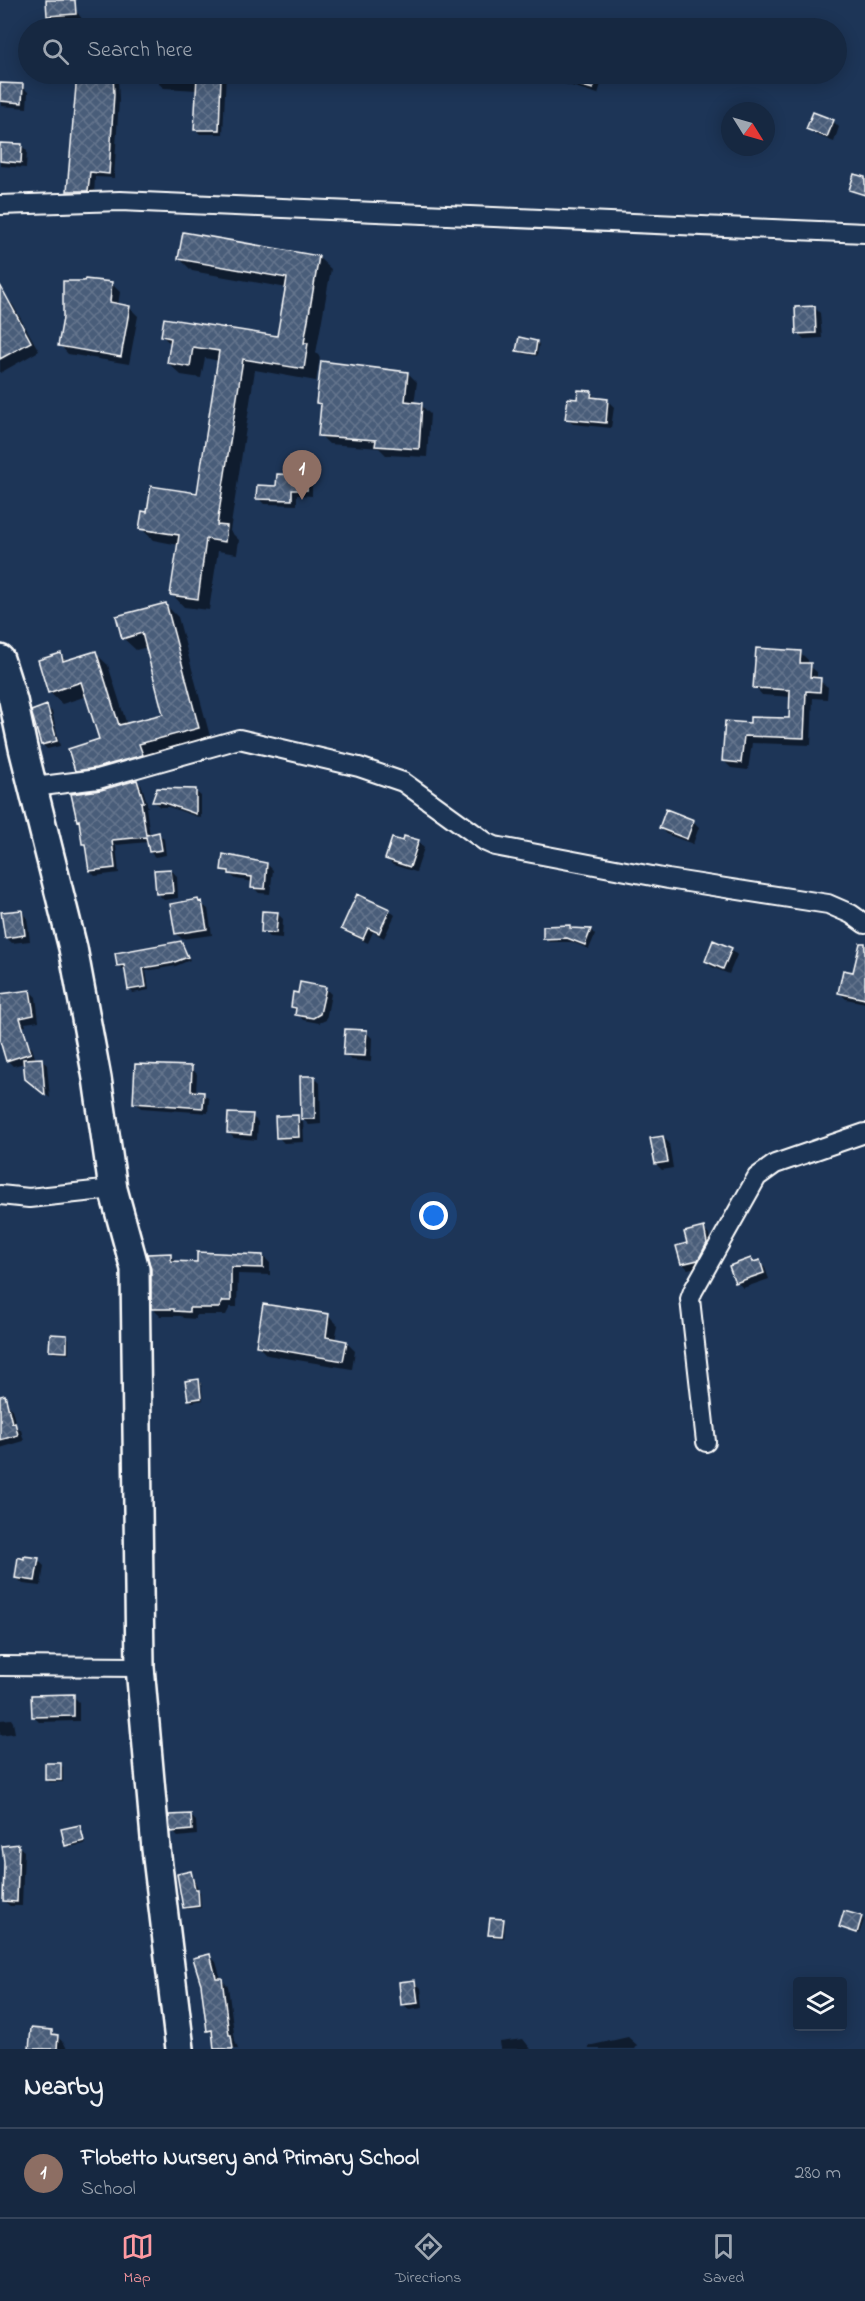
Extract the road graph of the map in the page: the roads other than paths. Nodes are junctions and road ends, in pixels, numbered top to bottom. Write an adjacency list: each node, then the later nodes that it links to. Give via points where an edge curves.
1 (0, 205): 2 (street, via 120,201)
2 (865, 232)
3 (0, 659): 4 (main road)
4 (34, 787): 5 (street, via 98,779 238,739 359,767 404,782 495,846 828,904); 7 (main road, via 73,948)
5 (865, 924)
6 (865, 1133): 9 (street, via 775,1164 757,1177 693,1291 690,1299)
7 (113, 1189): 8 (street, via 29,1198); 11 (main road, via 135,1269)
8 (0, 1196)
9 (706, 1442)
10 (0, 1666): 11 (street)
11 (140, 1667): 12 (main road, via 156,1849)
12 (180, 2049)

